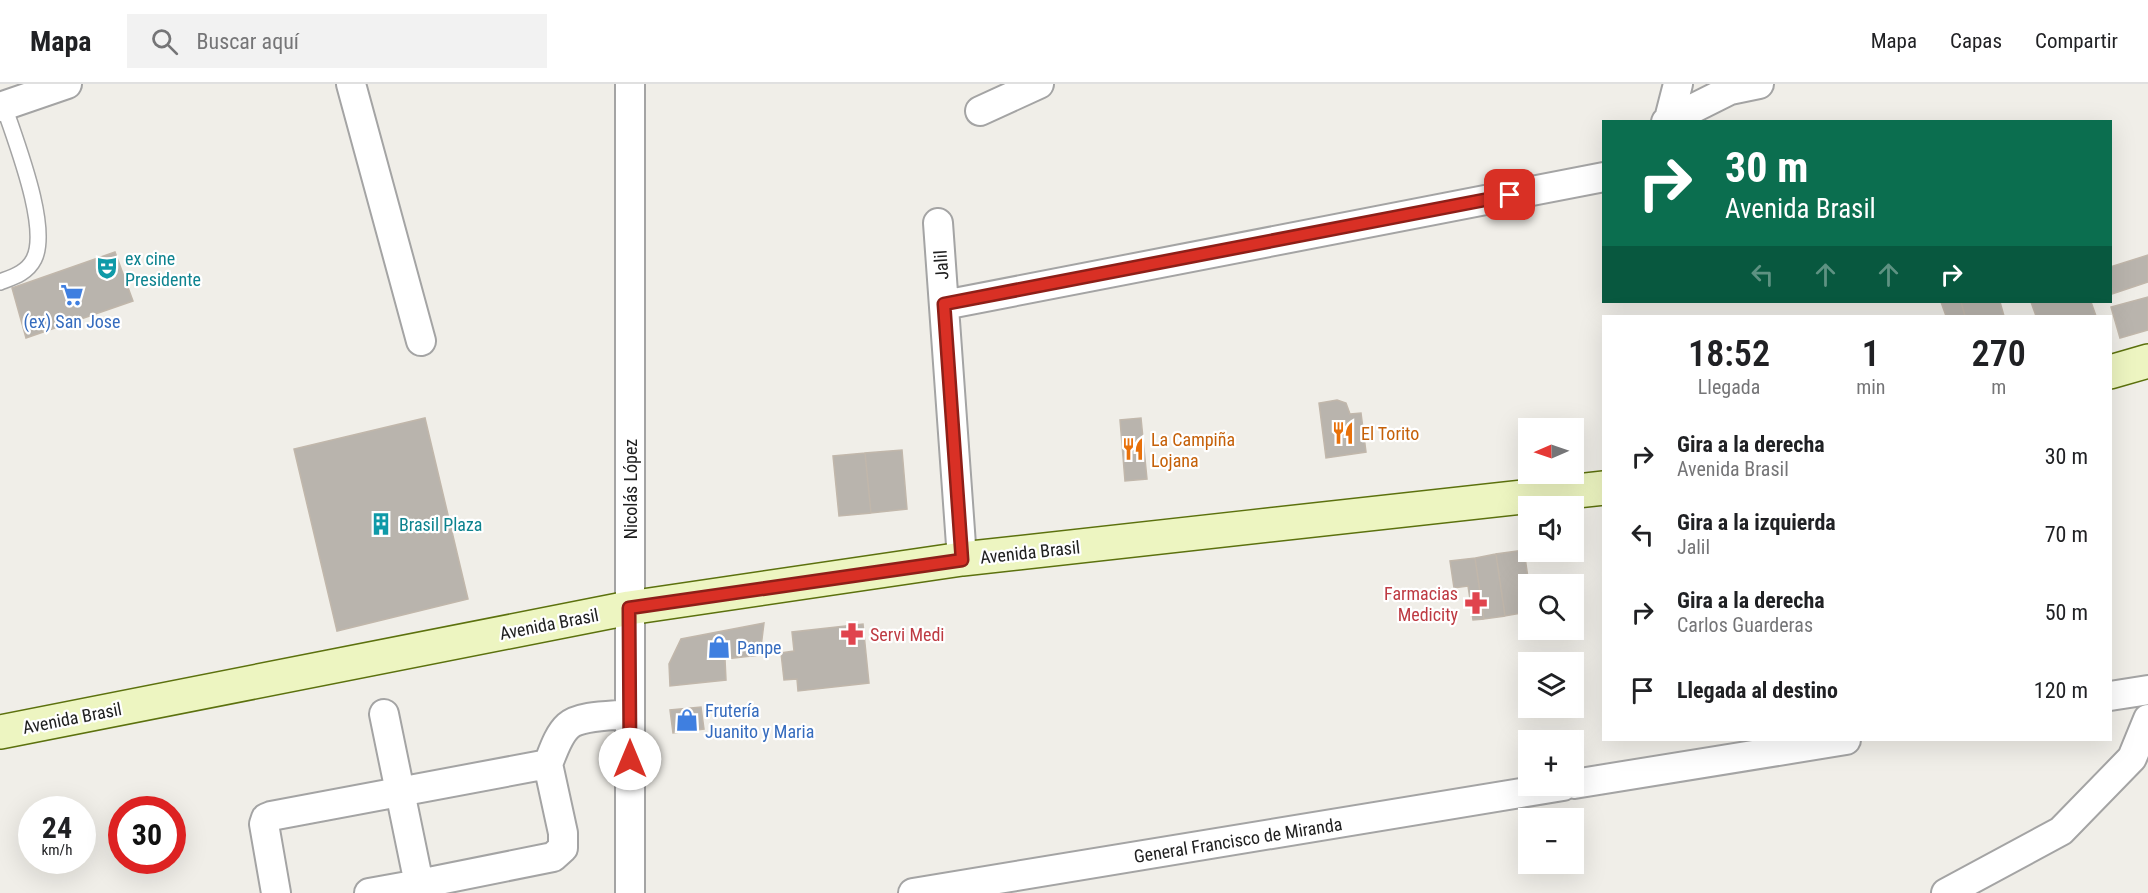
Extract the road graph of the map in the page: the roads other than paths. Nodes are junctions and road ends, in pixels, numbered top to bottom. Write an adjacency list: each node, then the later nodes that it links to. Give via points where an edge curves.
1 (67, 84): 7 (street)
2 (351, 84): 14 (street)
3 (630, 84): 19 (street, Nicolás López)
4 (1039, 84): 8 (street)
5 (1678, 84): 9 (street)
6 (1759, 84): 9 (street, via 1730,90)
7 (2, 101): 12 (lane, via 33,197 38,245 34,259 23,273)
8 (980, 111)
9 (1667, 120)
10 (1602, 177): 13 (street)
11 (938, 223): 13 (street, Jalil)
12 (0, 282)
13 (944, 304): 18 (street, Jalil)
14 (421, 341)
15 (2148, 361): 16 (street)
16 (2112, 371)
17 (1602, 488): 18 (street, Avenida Brasil)
18 (962, 560): 19 (street, Avenida Brasil)
19 (629, 608): 23 (street, Nicolás López); 25 (street, Avenida Brasil)
20 (2148, 690): 21 (street)
21 (2112, 696)
22 (384, 714): 29 (street)
23 (629, 714): 27 (street, via 579,720 569,725); 34 (street, Nicolás López)
24 (2148, 719): 36 (street, via 2132,759 2061,831)
25 (0, 732)
26 (1840, 741): 28 (street)
27 (548, 764): 29 (street); 31 (street, via 563,848 553,857)
28 (1584, 782)
29 (399, 792): 31 (street); 32 (street, via 266,818)
30 (1518, 793): 35 (street, General Francisco de Miranda)
31 (419, 884): 33 (street)
32 (276, 893)
33 (369, 893)
34 (630, 893)
35 (913, 893)
36 (1946, 893)

